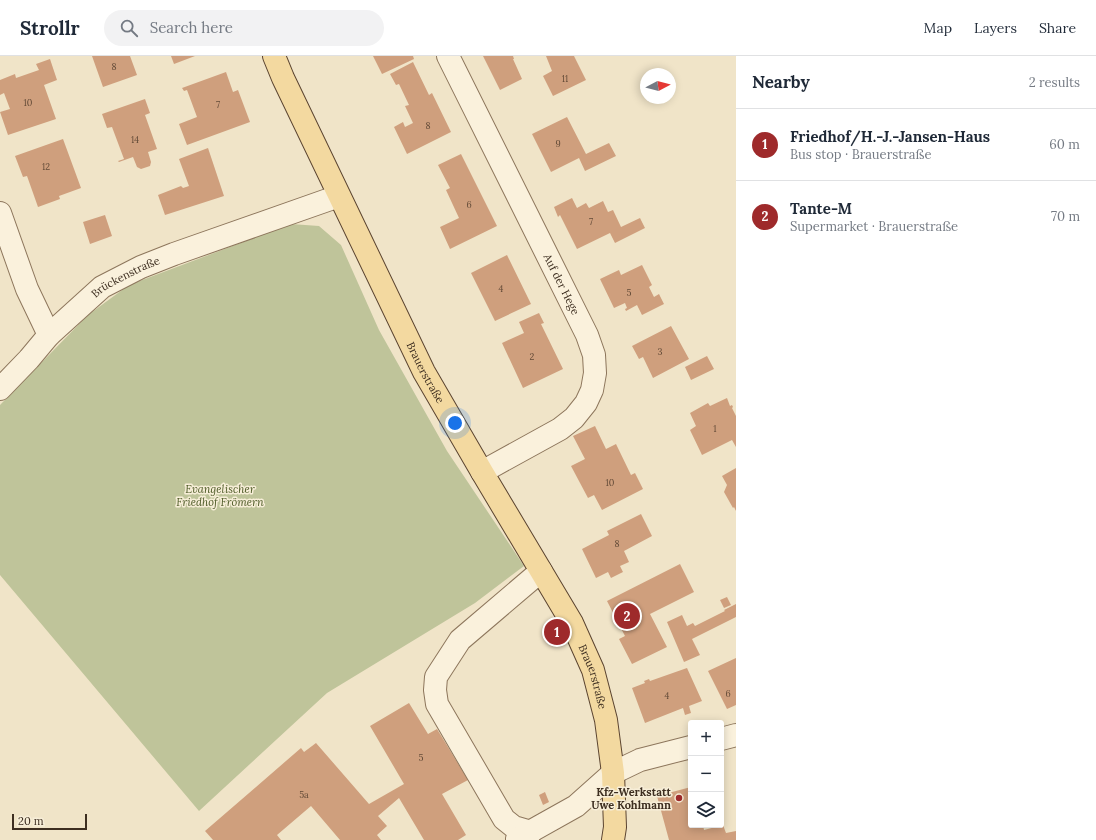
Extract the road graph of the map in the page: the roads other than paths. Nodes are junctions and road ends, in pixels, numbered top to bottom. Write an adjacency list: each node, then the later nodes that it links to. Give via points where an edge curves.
1 (274, 56): 3 (main road, Brauerstraße)
2 (448, 56): 7 (street, Auf der Hege, via 587,335 594,355 595,373 592,390 574,418 560,429)
3 (339, 196): 5 (street, Brückenstraße, via 141,267 102,287); 7 (main road, Brauerstraße, via 424,372)
4 (0, 213): 5 (street, via 27,289)
5 (49, 335): 6 (street, Brückenstraße, via 30,359)
6 (0, 389)
7 (482, 472): 8 (main road, Brauerstraße)
8 (540, 571): 12 (main road, Brauerstraße, via 572,623 594,670 606,720); 13 (street, via 460,640 436,677 435,690 437,704 504,819)
9 (736, 735): 10 (street)
10 (724, 738)
11 (688, 748): 12 (street, via 640,760)
12 (613, 773): 13 (street, via 576,806); 14 (main road, Brauerstraße)
13 (524, 836)
14 (613, 840)

